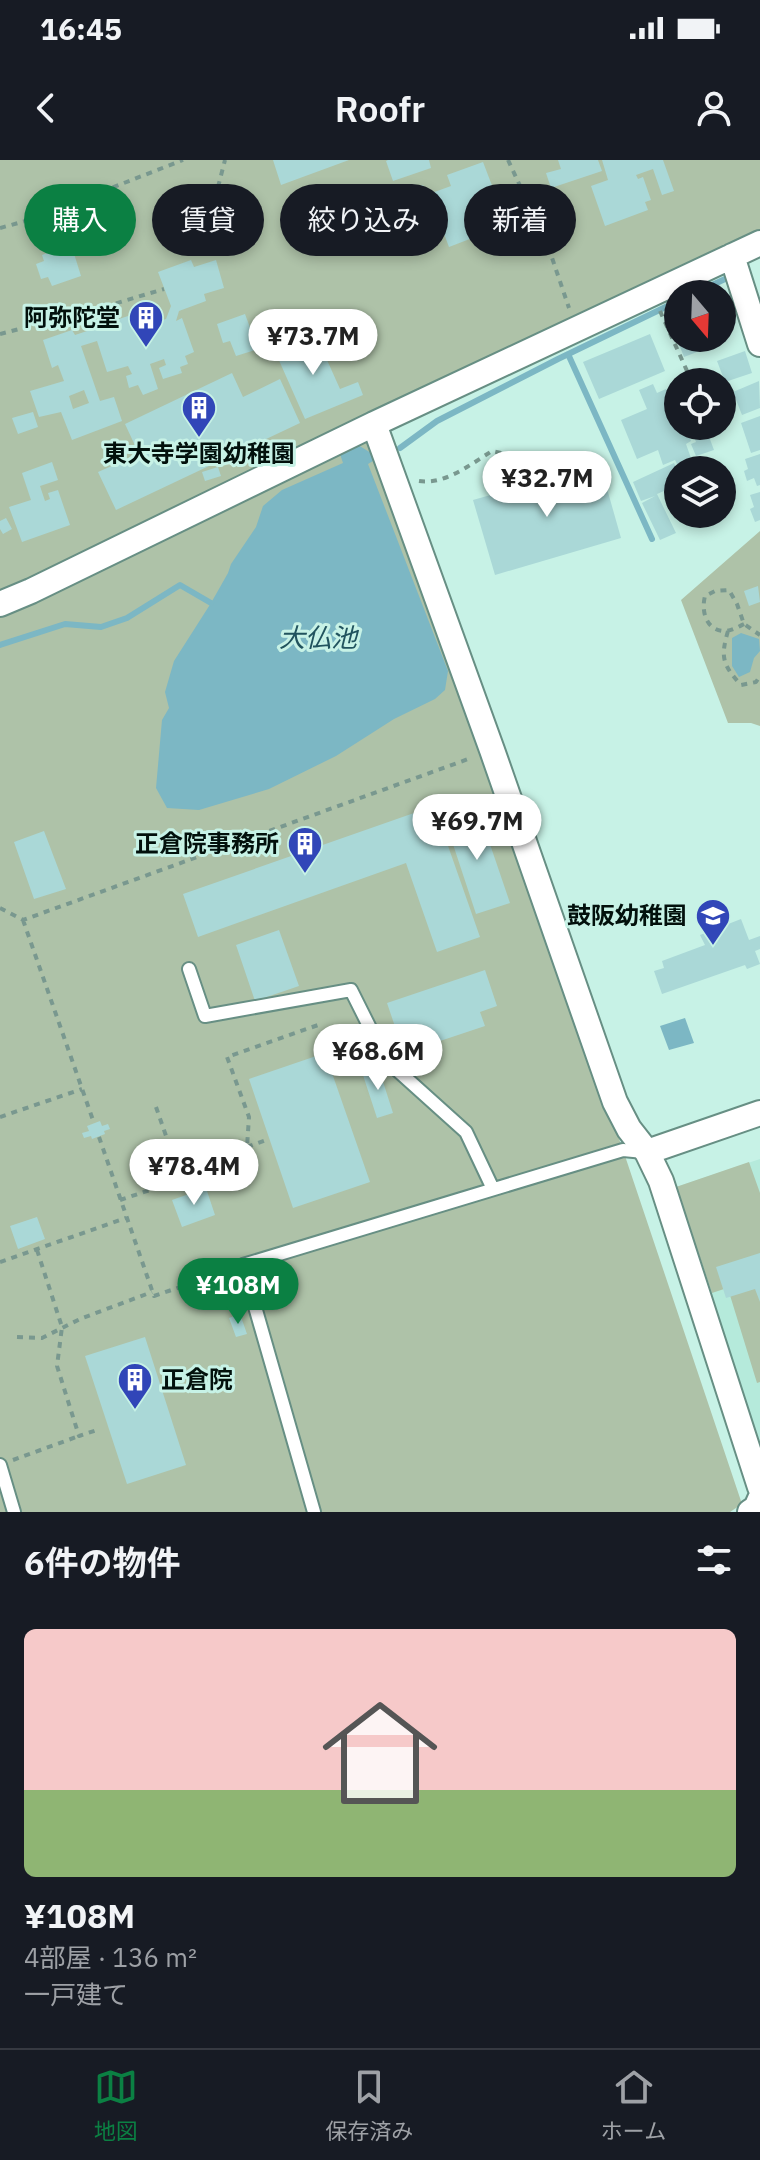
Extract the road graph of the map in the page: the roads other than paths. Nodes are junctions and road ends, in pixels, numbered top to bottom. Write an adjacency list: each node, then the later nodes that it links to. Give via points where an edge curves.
1 (760, 243): 2 (street)
2 (732, 256): 3 (street); 4 (street)
3 (760, 344)
4 (374, 424): 5 (street); 8 (street, via 615,1102)
5 (0, 604)
6 (189, 969): 9 (lane, via 205,1016 351,990 386,1060 466,1132)
7 (760, 1113): 8 (street)
8 (647, 1152): 9 (lane, via 623,1150); 11 (street, via 661,1181)
9 (493, 1189): 13 (lane, via 243,1265)
10 (0, 1465): 12 (lane)
11 (757, 1503)
12 (14, 1512)
13 (314, 1512)

